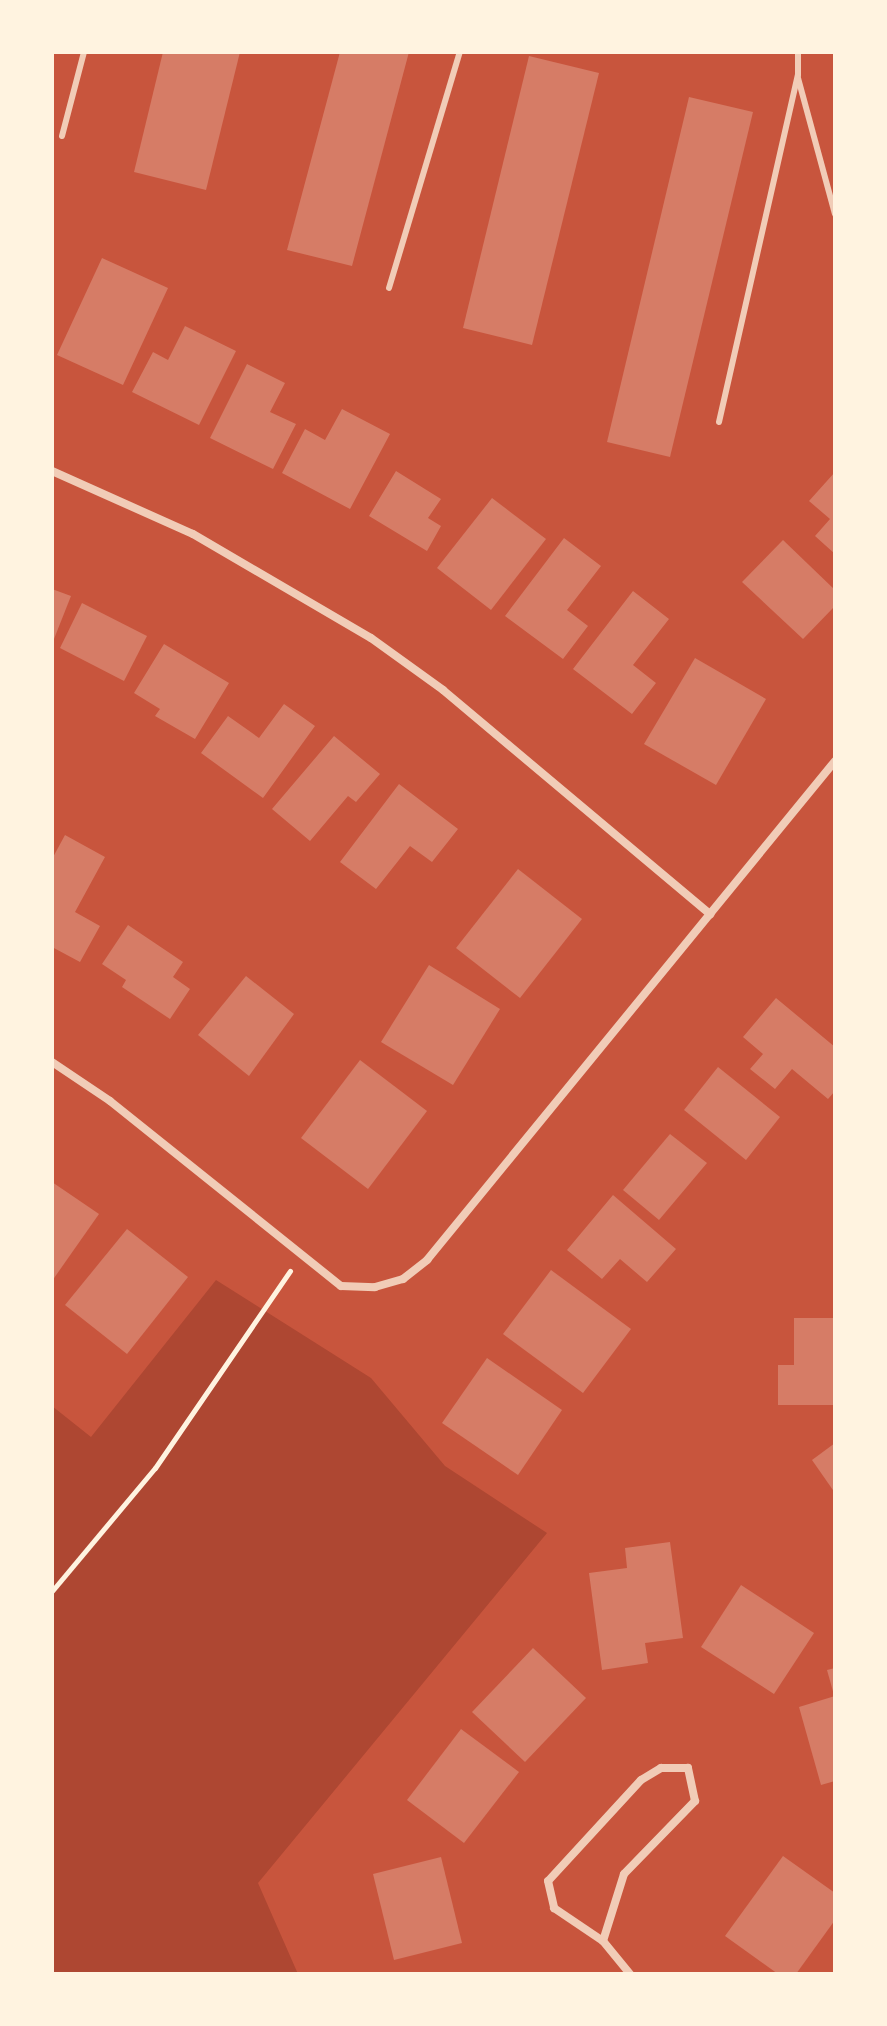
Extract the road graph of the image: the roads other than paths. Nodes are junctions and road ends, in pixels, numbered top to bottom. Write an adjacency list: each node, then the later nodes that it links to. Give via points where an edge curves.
1 (84, 52): 5 (lane)
2 (460, 52): 7 (lane)
3 (798, 52): 4 (lane)
4 (798, 75): 6 (lane); 8 (lane)
5 (62, 136)
6 (835, 214)
7 (389, 288)
8 (719, 422)
9 (52, 471): 11 (street, via 193,534 371,638 443,690)
10 (835, 761): 11 (street)
11 (710, 914): 12 (street, via 427,1260 403,1279 375,1287 341,1286 110,1101)
12 (52, 1062)
13 (603, 1941): 13 (street, via 624,1874 695,1801 688,1768 661,1768 641,1780 548,1881 554,1908); 14 (street)
14 (630, 1974)

